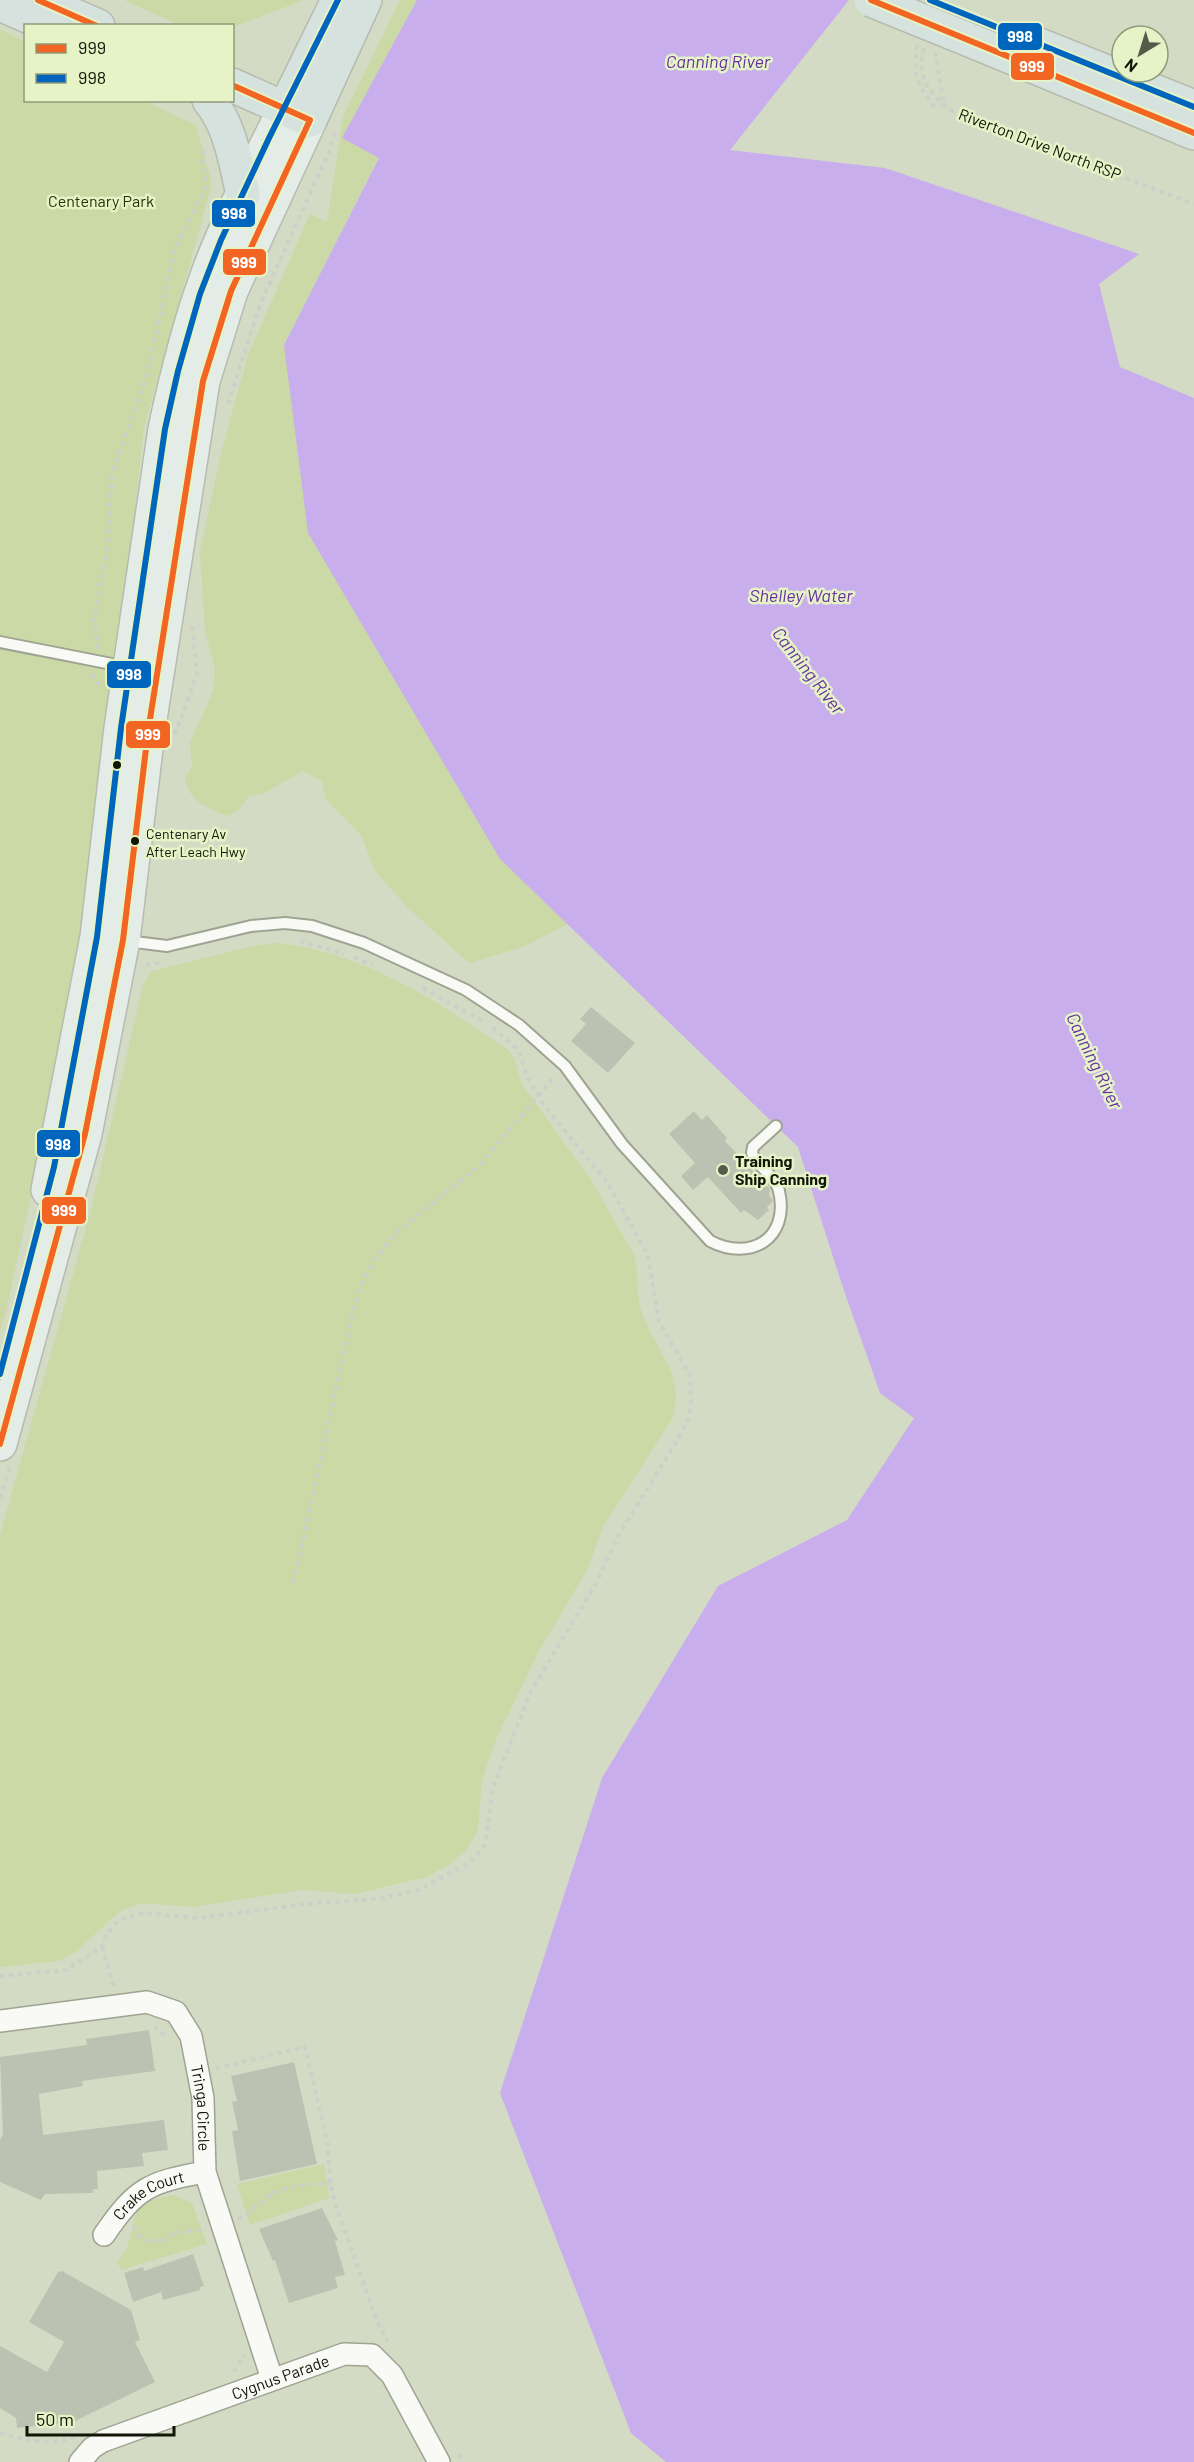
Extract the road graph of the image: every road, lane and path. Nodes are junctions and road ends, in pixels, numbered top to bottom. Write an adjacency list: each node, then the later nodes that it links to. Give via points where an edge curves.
1 (38, 0): 8 (highway)
2 (338, 0): 17 (highway)
3 (365, 0): 17 (highway)
4 (871, 0): 9 (highway, bridge)
5 (930, 0): 9 (highway)
6 (0, 4): 7 (highway)
7 (45, 24)
8 (93, 24)
9 (980, 33): 16 (highway); 18 (highway)
10 (920, 36): 15 (path, via 918,86 934,106)
11 (925, 45): 15 (path, Riverton Drive North RSP, via 922,77)
12 (234, 86): 17 (highway)
13 (211, 102): 19 (highway, via 229,135)
14 (226, 102): 17 (highway)
15 (944, 105): 20 (path, Riverton Drive North RSP, via 957,114)
16 (1194, 107)
17 (301, 125): 19 (main road); 21 (path, via 329,152 261,302); 26 (main road, via 231,291 203,381)
18 (1194, 133)
19 (243, 194): 24 (main road, via 207,276 175,381)
20 (1194, 204)
21 (227, 407)
22 (191, 616): 25 (path, via 197,674)
23 (0, 642): 24 (lane)
24 (130, 668): 26 (main road)
25 (172, 745)
26 (118, 940): 29 (path); 33 (lane, via 168,946 251,926 312,926 364,943 466,990 519,1025); 36 (main road); 37 (main road, via 86,1134)
27 (296, 940): 30 (path)
28 (166, 961): 29 (path)
29 (146, 965): 31 (path)
30 (374, 966)
31 (142, 975)
32 (417, 985): 34 (path, via 489,1024 518,1050)
33 (565, 1066): 34 (path); 35 (lane, via 622,1144 710,1241 721,1247 734,1250 757,1246 770,1240 778,1228 779,1190 752,1153 753,1147)
34 (537, 1094): 39 (path, via 480,1165 397,1232 377,1256 360,1287); 40 (path, via 607,1182 648,1256 659,1322 690,1374 692,1402 674,1446 616,1539 597,1582 530,1693 493,1788 485,1845 469,1863 418,1890 377,1899 199,1918 144,1913 119,1920 106,1935)
35 (776, 1126)
36 (0, 1374)
37 (5, 1454): 38 (path)
38 (0, 1498)
39 (293, 1582)
40 (102, 1947): 41 (path, via 66,1970); 42 (path)
41 (0, 1976)
42 (119, 2006): 43 (street, Tringa Circle); 45 (street, Tringa Circle, via 147,2002 176,2012)
43 (0, 2021)
44 (151, 2024): 45 (path, via 177,2045)
45 (192, 2041): 46 (street, Tringa Circle)
46 (210, 2070): 47 (street, Tringa Circle, via 203,2098); 48 (path, via 305,2047 328,2145)
47 (205, 2172): 54 (street, Crake Court, via 163,2180 143,2190 125,2204); 55 (street, Tringa Circle)
48 (330, 2182): 50 (path, via 281,2189); 56 (path, via 376,2321)
49 (236, 2209): 50 (path)
50 (239, 2219): 51 (path); 53 (path)
51 (232, 2222)
52 (208, 2229): 54 (path, via 174,2233 164,2240 149,2242 139,2236 133,2223)
53 (243, 2230)
54 (104, 2235)
55 (262, 2349): 57 (path, via 243,2355); 58 (street, Tringa Circle)
56 (394, 2349)
57 (231, 2378)
58 (272, 2379): 61 (street, Cygnus Parade, via 344,2354 372,2355 392,2375); 62 (street, Cygnus Parade, via 103,2441)
59 (0, 2433): 60 (path, via 28,2441)
60 (77, 2436)
61 (448, 2457): 63 (path)
62 (80, 2462)
63 (463, 2462)

